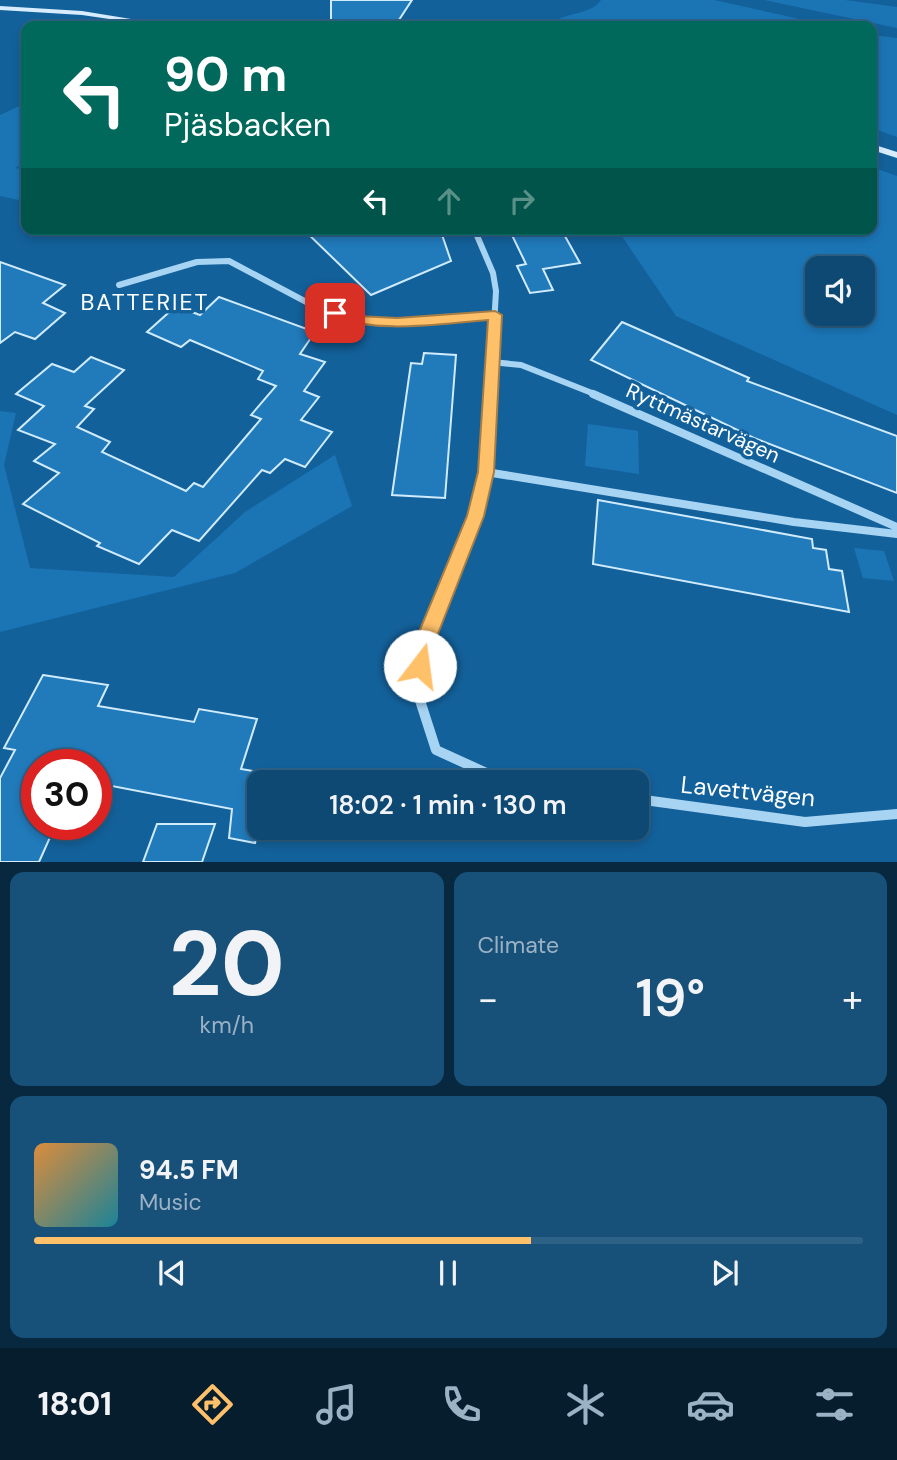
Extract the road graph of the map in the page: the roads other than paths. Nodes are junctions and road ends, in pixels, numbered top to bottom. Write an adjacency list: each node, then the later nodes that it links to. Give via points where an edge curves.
1 (0, 8): 2 (street)
2 (136, 21)
3 (877, 149): 4 (street)
4 (897, 155)
5 (477, 235): 7 (street, via 494,273)
6 (118, 285): 7 (street, via 197,262 229,261 312,304 357,321)
7 (495, 315): 8 (street)
8 (492, 362): 9 (street); 10 (street, Ryttmästarvägen, via 521,365 573,385)
9 (486, 472): 11 (street, via 793,522); 12 (street, via 475,516 424,644 416,688 436,750)
10 (897, 527)
11 (897, 534)
12 (480, 770)
13 (649, 801): 14 (street, Lavettvägen, via 805,822)
14 (897, 814)

